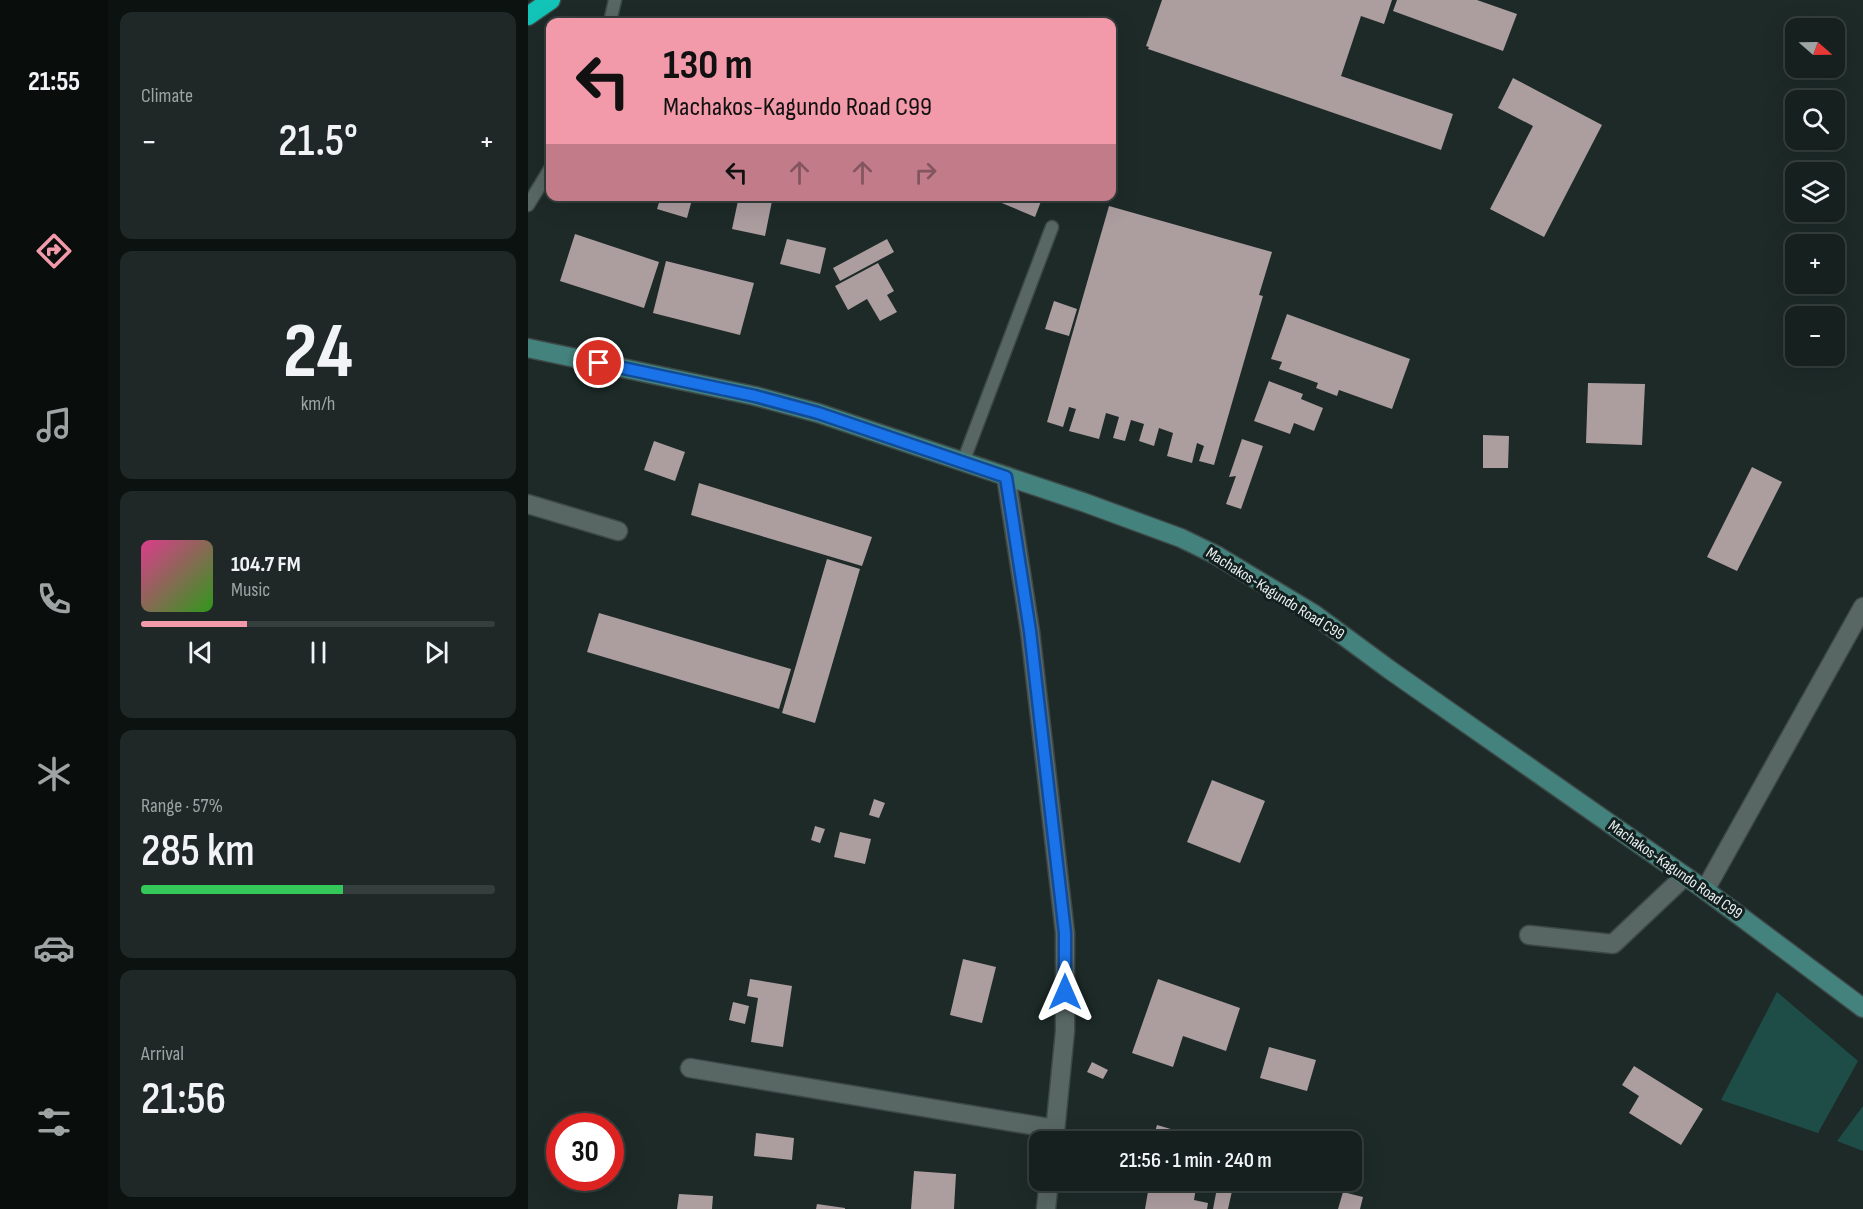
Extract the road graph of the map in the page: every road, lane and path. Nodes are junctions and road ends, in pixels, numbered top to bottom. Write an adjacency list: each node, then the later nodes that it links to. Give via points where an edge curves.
1 (551, 0): 3 (highway)
2 (615, 0): 4 (lane)
3 (528, 16)
4 (611, 18)
5 (546, 176): 6 (lane)
6 (528, 206)
7 (1052, 227): 9 (lane)
8 (528, 348): 9 (main road, Machakos-Kagundo Road C99, via 766,399)
9 (963, 462): 10 (main road, Machakos-Kagundo Road C99)
10 (1006, 477): 14 (main road, Machakos-Kagundo Road C99, via 1181,538 1240,569 1314,614); 20 (street, via 1030,631 1065,933 1065,1031)
11 (528, 504): 12 (street)
12 (618, 531)
13 (1863, 607): 15 (street)
14 (1685, 876): 15 (main road, Machakos-Kagundo Road C99); 16 (street, via 1613,944)
15 (1706, 890): 17 (main road, Machakos-Kagundo Road C99)
16 (1529, 935)
17 (1863, 1008)
18 (690, 1068): 19 (street)
19 (1032, 1131)
20 (1054, 1131)
21 (1048, 1191): 22 (street)
22 (1046, 1209)

